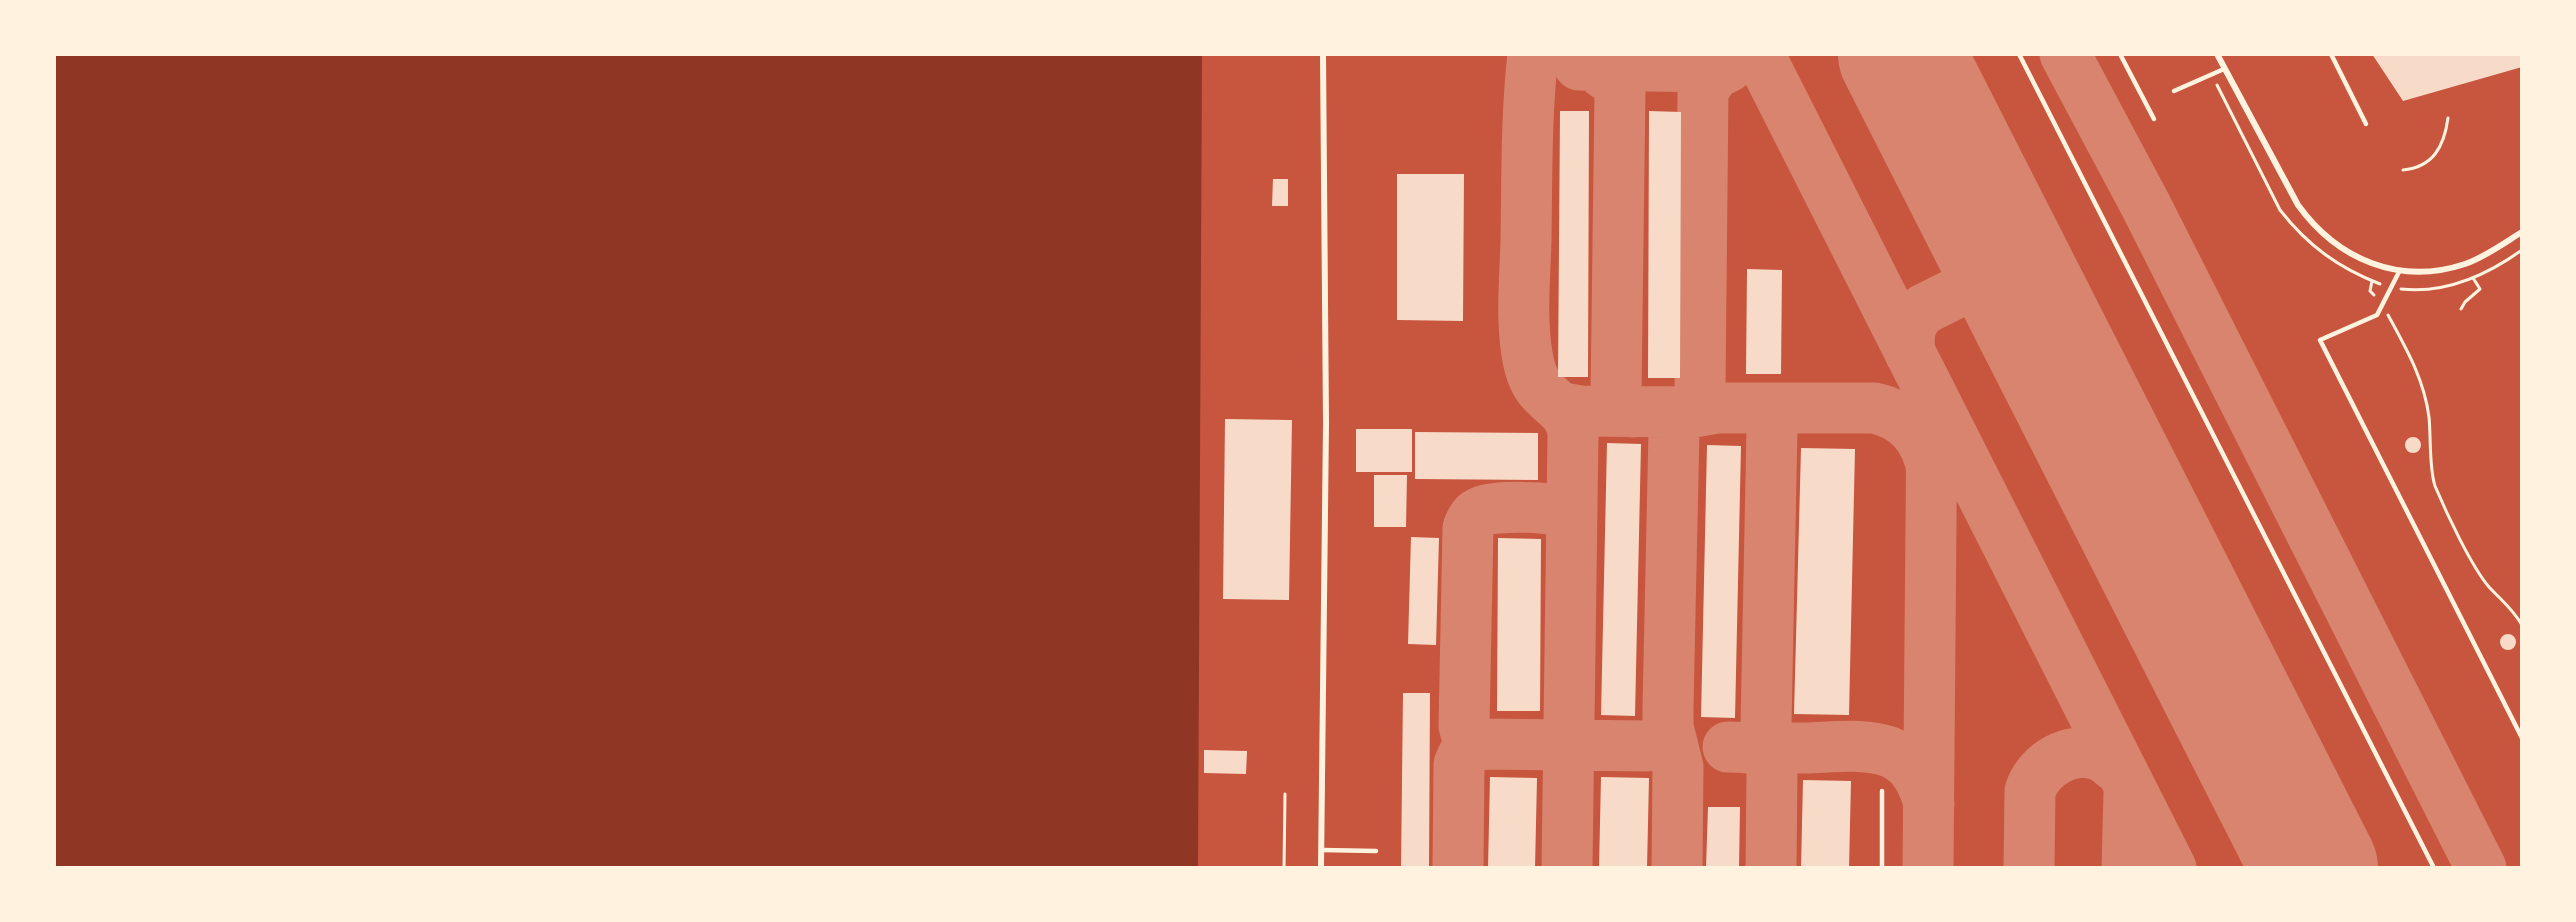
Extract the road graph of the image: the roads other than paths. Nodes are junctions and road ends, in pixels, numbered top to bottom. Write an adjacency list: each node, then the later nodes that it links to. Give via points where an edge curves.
1 (1323, 54): 14 (street, via 1326,423)
2 (2019, 54): 18 (lane)
3 (2120, 54): 8 (lane)
4 (2217, 54): 6 (street)
5 (2331, 54): 9 (lane)
6 (2224, 69): 7 (lane); 11 (street, via 2312,225 2345,250)
7 (2174, 91)
8 (2154, 119)
9 (2366, 124)
10 (2522, 232): 11 (street, via 2467,263 2443,270)
11 (2400, 270): 12 (lane, via 2377,315 2320,340)
12 (2522, 738)
13 (1882, 792): 17 (lane)
14 (1322, 850): 15 (lane); 16 (street)
15 (1376, 851)
16 (1322, 868)
17 (1882, 868)
18 (2434, 868)

